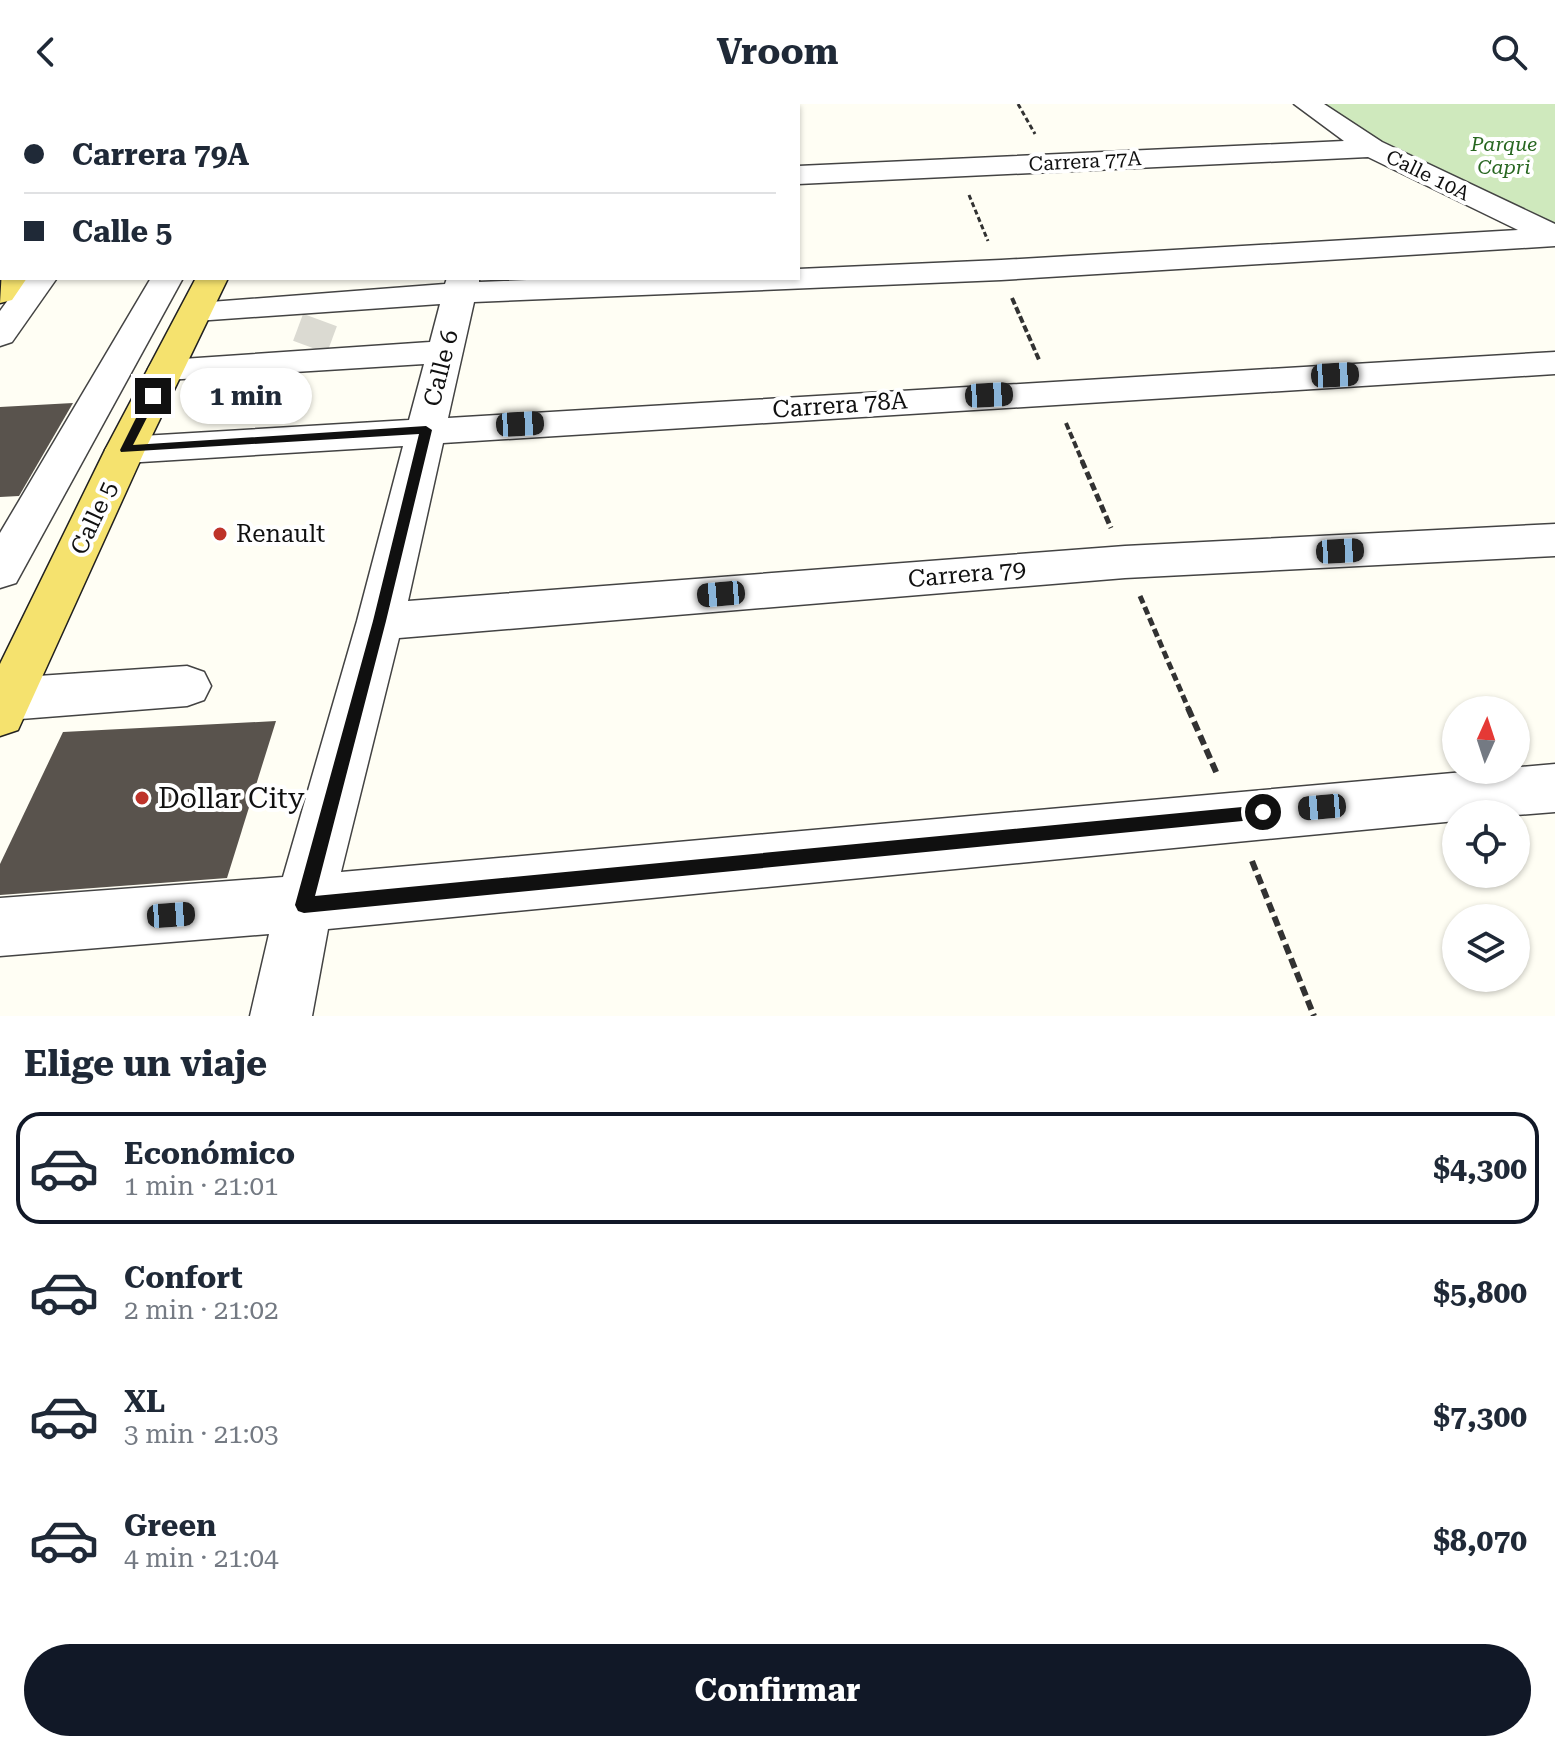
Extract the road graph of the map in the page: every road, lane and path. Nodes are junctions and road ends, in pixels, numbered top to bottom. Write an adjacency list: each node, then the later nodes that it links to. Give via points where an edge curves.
1 (1307, 104): 2 (street, Calle 10A)
2 (1372, 148): 3 (street, Carrera 77A); 4 (street, Calle 10A)
3 (800, 175)
4 (1555, 237): 5 (street, via 1001,270)
5 (800, 276)
6 (40, 280): 14 (street)
7 (166, 280): 22 (street)
8 (211, 280): 12 (main road, Calle 5)
9 (641, 280): 10 (street)
10 (461, 285): 11 (street); 15 (street, Calle 6)
11 (401, 297): 13 (street); 16 (street)
12 (196, 311): 13 (street); 18 (main road, Calle 5)
13 (315, 332): 16 (street); 18 (street)
14 (0, 335)
15 (445, 352): 16 (street); 19 (street, Calle 6)
16 (386, 355)
17 (1555, 363): 19 (street, Carrera 78A)
18 (166, 369): 20 (main road, Calle 5)
19 (426, 430): 20 (street, Carrera 78A); 23 (street, Calle 6)
20 (125, 450): 25 (main road, Calle 5)
21 (1555, 540): 23 (street, Carrera 79, via 1125,562)
22 (0, 571)
23 (380, 621): 27 (street, Calle 6)
24 (187, 686): 25 (street)
25 (4, 707)
26 (1555, 788): 27 (street)
27 (304, 905): 28 (street); 29 (street, Calle 6)
28 (0, 927)
29 (281, 1016)

